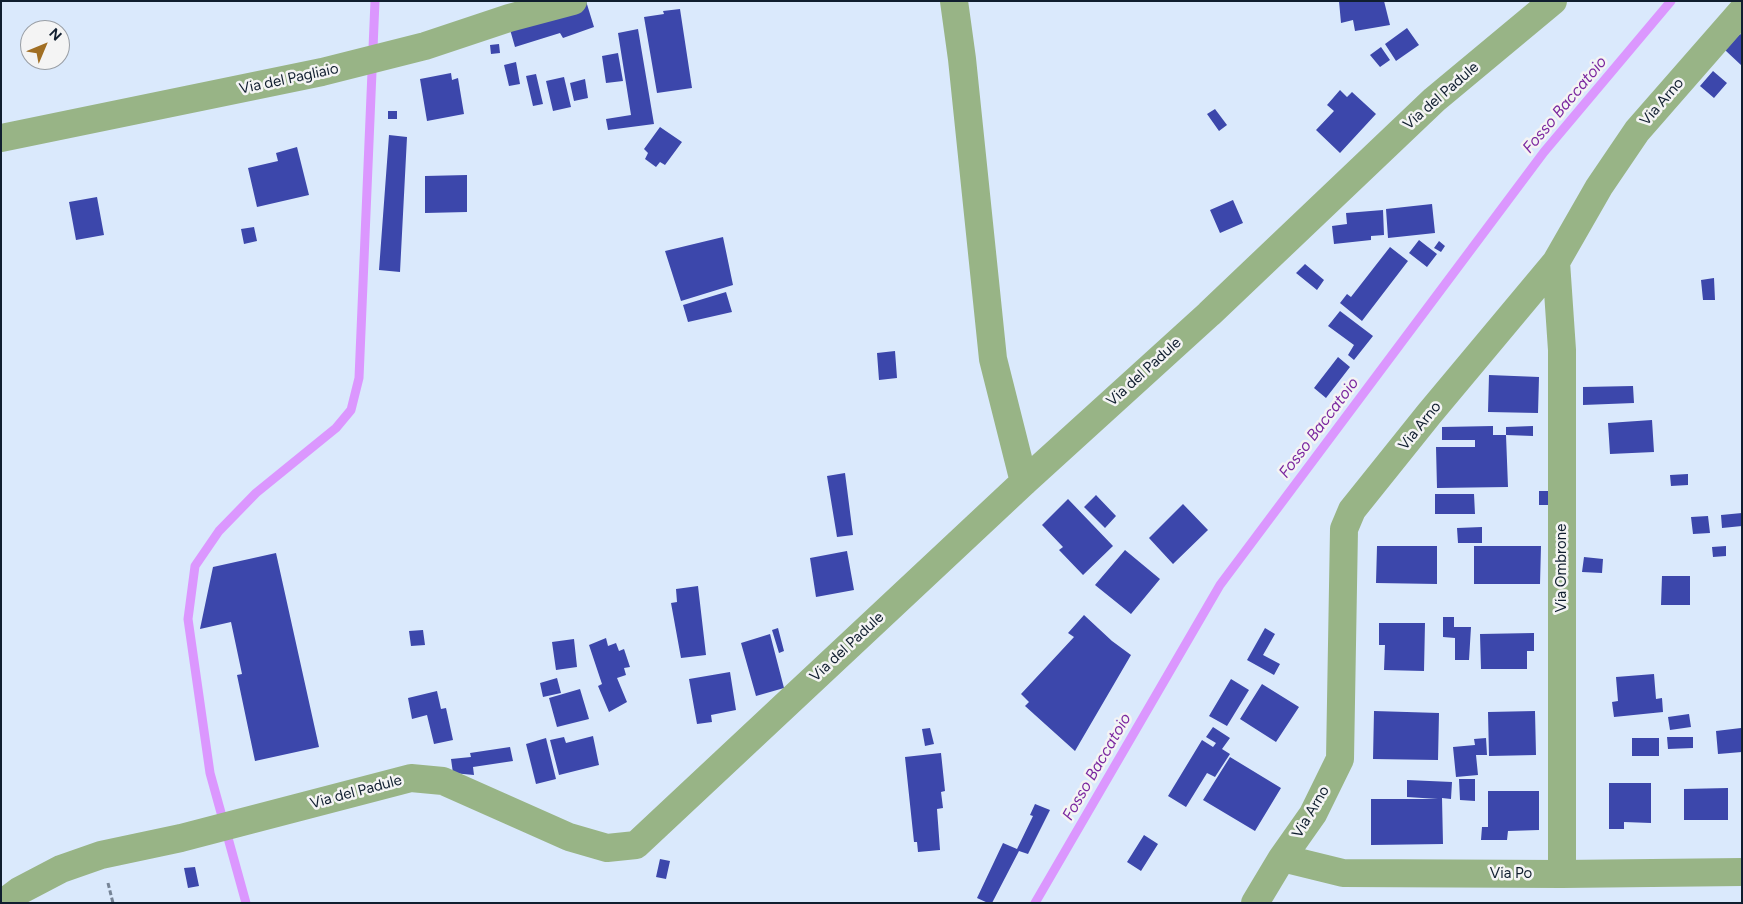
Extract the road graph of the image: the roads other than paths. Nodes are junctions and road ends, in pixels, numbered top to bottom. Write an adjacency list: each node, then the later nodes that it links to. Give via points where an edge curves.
1 (573, 1): 5 (street, Via del Pagliaio, via 360,63)
2 (954, 1): 7 (street, via 964,69 993,359)
3 (1553, 1): 7 (street, Via del Padule, via 1434,100 1209,314)
4 (1742, 11): 6 (street, Via Arno, via 1637,131 1599,187)
5 (1, 138)
6 (1556, 262): 8 (street, Via Arno, via 1352,510 1344,529 1340,759 1313,814); 10 (street, Via Ombrone, via 1562,350)
7 (1024, 482): 11 (street, Via del Padule, via 636,845 607,848 579,840 443,781 411,778 102,855 61,869 19,891)
8 (1282, 858): 10 (street, Via Po, via 1343,873); 12 (street, Via Arno)
9 (1742, 872): 10 (street, Via Po)
10 (1562, 874)
11 (4, 903)
12 (1255, 903)

